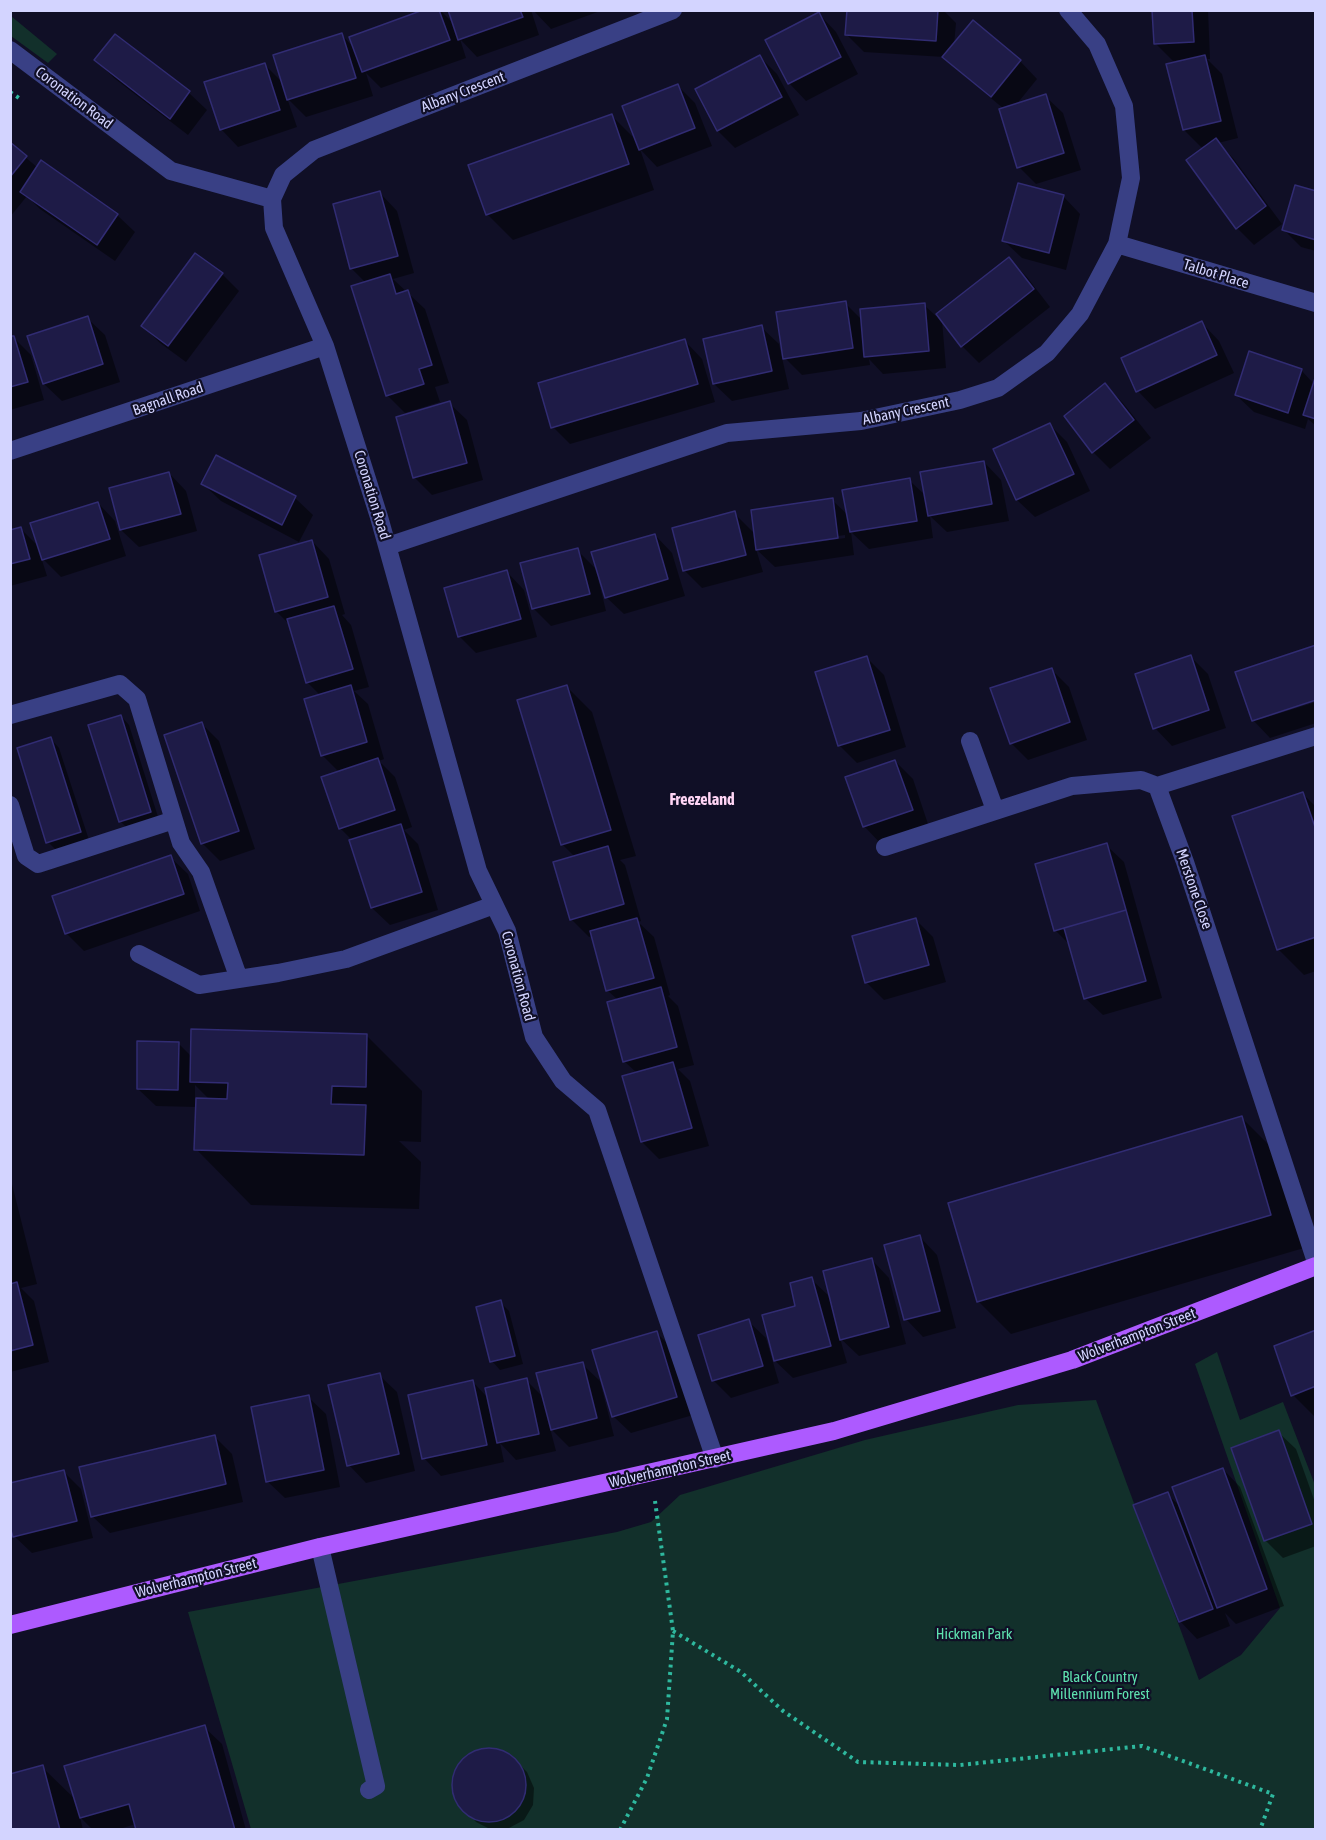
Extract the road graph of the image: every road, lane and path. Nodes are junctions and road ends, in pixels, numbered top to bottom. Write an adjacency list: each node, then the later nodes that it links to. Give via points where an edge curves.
1 (674, 10): 4 (street, Albany Crescent, via 314,150 283,175)
2 (1068, 10): 5 (street, Albany Crescent, via 1097,44 1124,106 1131,178)
3 (10, 50): 4 (street, Coronation Road, via 171,171)
4 (272, 199): 7 (street, Coronation Road, via 274,228)
5 (1117, 244): 6 (street, Talbot Place); 9 (street, Albany Crescent, via 1080,314 1047,353 998,388 861,421 727,433)
6 (1316, 303)
7 (325, 346): 8 (street, Bagnall Road); 9 (street, Coronation Road)
8 (10, 451)
9 (388, 546): 18 (street, Coronation Road, via 478,872)
10 (10, 715): 16 (street, via 120,684 137,699)
11 (1316, 736): 13 (street)
12 (970, 741): 15 (street)
13 (1157, 786): 15 (street, via 1141,780 1072,786); 21 (street, Merstone Close)
14 (10, 805): 16 (street, via 26,856 38,864)
15 (995, 810): 17 (street)
16 (174, 820): 20 (street, via 181,843 201,872)
17 (885, 847)
18 (494, 905): 20 (street, via 346,959); 22 (street, Coronation Road, via 507,931 534,1037 563,1081 597,1110)
19 (138, 954): 20 (street, via 199,985)
20 (239, 979)
21 (1316, 1264): 22 (main road, Wolverhampton Street, via 1072,1360 834,1431)
22 (715, 1459): 23 (main road, Wolverhampton Street)
23 (651, 1474): 24 (main road, Wolverhampton Street); 26 (path)
24 (320, 1547): 25 (main road, Wolverhampton Street); 27 (street, via 376,1786)
25 (10, 1625)
26 (673, 1631): 28 (path, via 667,1719 647,1778); 29 (path, via 741,1672 783,1711 858,1762 960,1765 1142,1746 1273,1794)
27 (369, 1790)
28 (620, 1830)
29 (1260, 1830)

